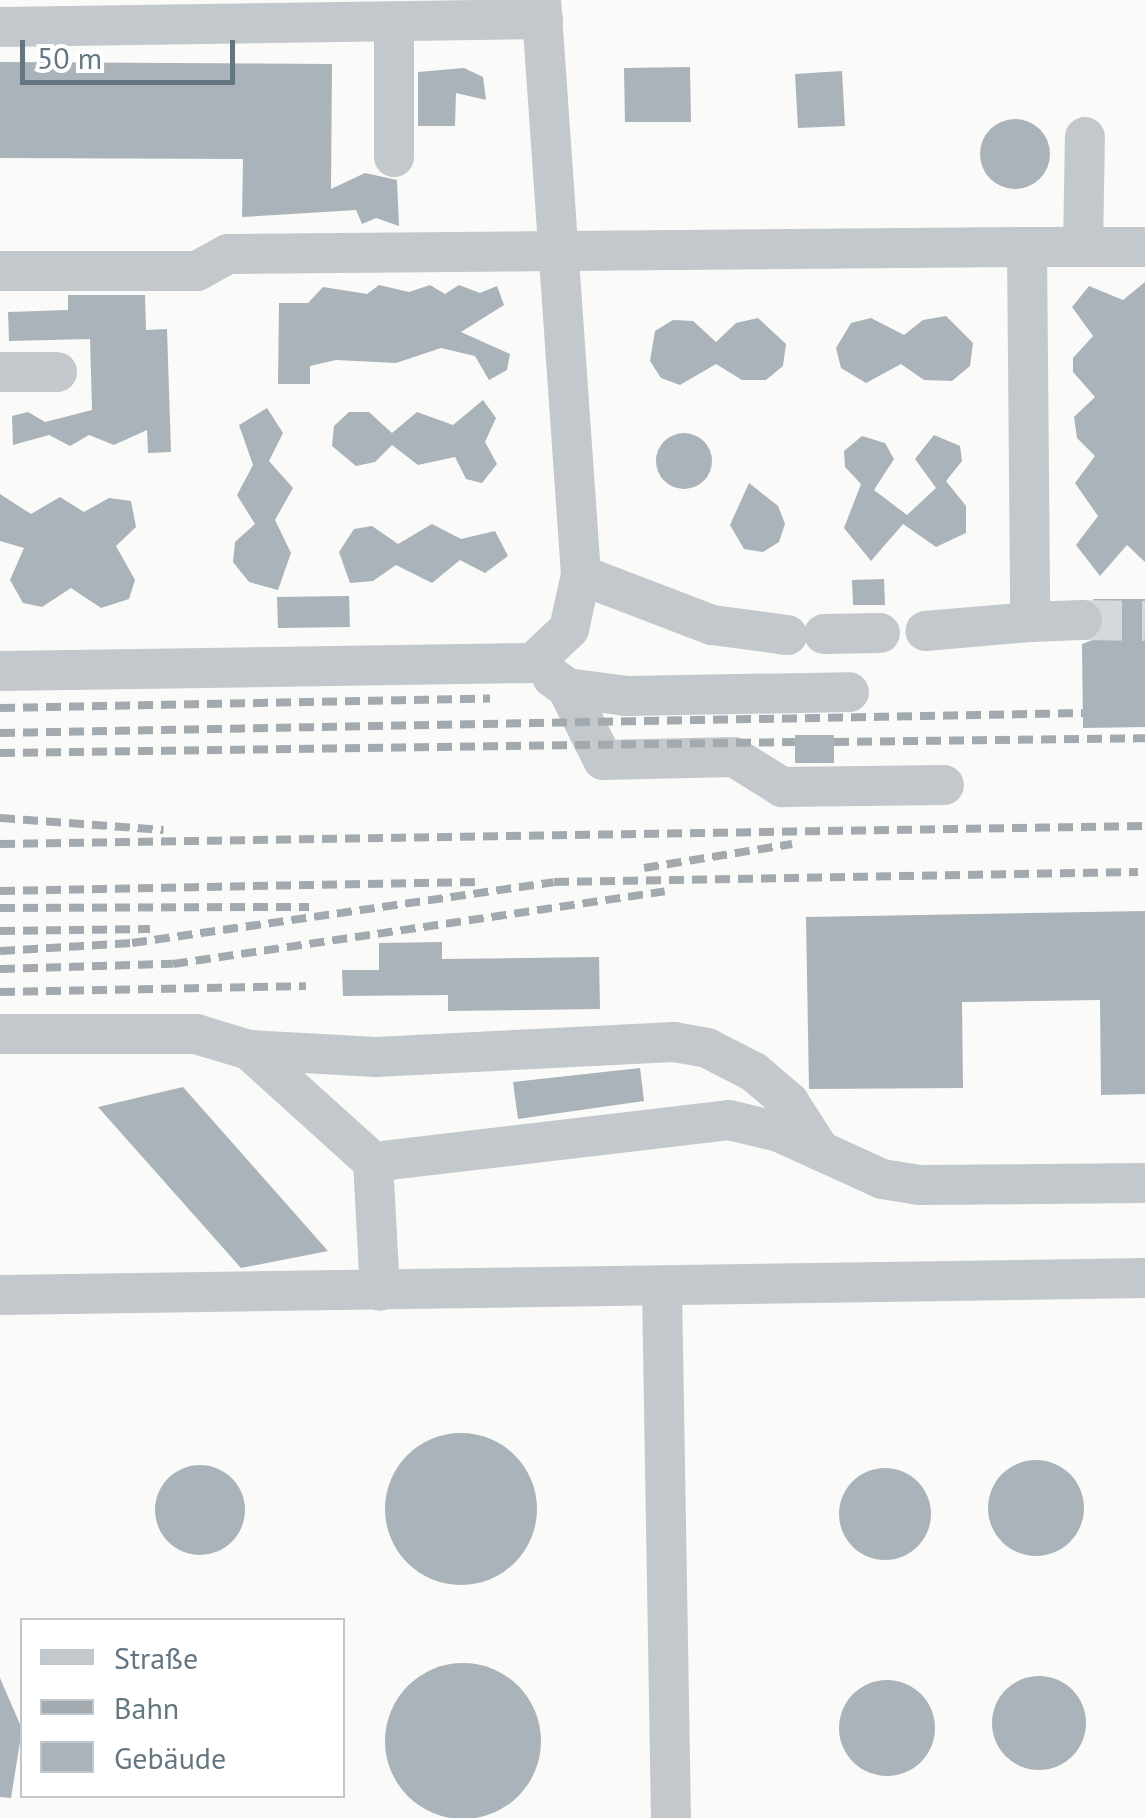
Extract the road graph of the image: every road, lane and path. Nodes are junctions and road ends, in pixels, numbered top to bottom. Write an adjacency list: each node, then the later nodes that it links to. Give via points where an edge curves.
1 (542, 9): 3 (lane); 10 (lane)
2 (192, 13): 3 (lane); 4 (lane)
3 (394, 22): 6 (lane)
4 (0, 27)
5 (1085, 137): 8 (lane)
6 (394, 157)
7 (1027, 247): 8 (lane); 10 (lane); 16 (lane)
8 (1083, 247): 9 (lane)
9 (1145, 247)
10 (563, 254): 11 (lane, via 228,254 197,271); 14 (lane)
11 (0, 270)
12 (0, 372): 13 (lane)
13 (57, 372)
14 (581, 576): 17 (lane, via 712,626); 19 (lane, via 569,629)
15 (1082, 620): 16 (lane)
16 (1030, 622): 18 (lane)
17 (880, 632)
18 (925, 632)
19 (533, 663): 20 (lane); 21 (lane)
20 (0, 671)
21 (567, 688): 22 (lane, via 627,696); 23 (lane, via 603,760 734,757 782,787)
22 (849, 692)
23 (944, 785)
24 (0, 1034): 25 (lane, via 196,1034)
25 (248, 1050): 26 (lane, via 376,1057 674,1042 707,1048 754,1072 789,1102); 27 (lane)
26 (819, 1149): 27 (lane, via 729,1120); 28 (lane, via 882,1179 920,1185)
27 (373, 1162): 31 (lane)
28 (1145, 1183)
29 (1145, 1278): 30 (lane)
30 (662, 1288): 31 (lane); 33 (lane)
31 (380, 1291): 32 (lane)
32 (0, 1296)
33 (671, 1818)

